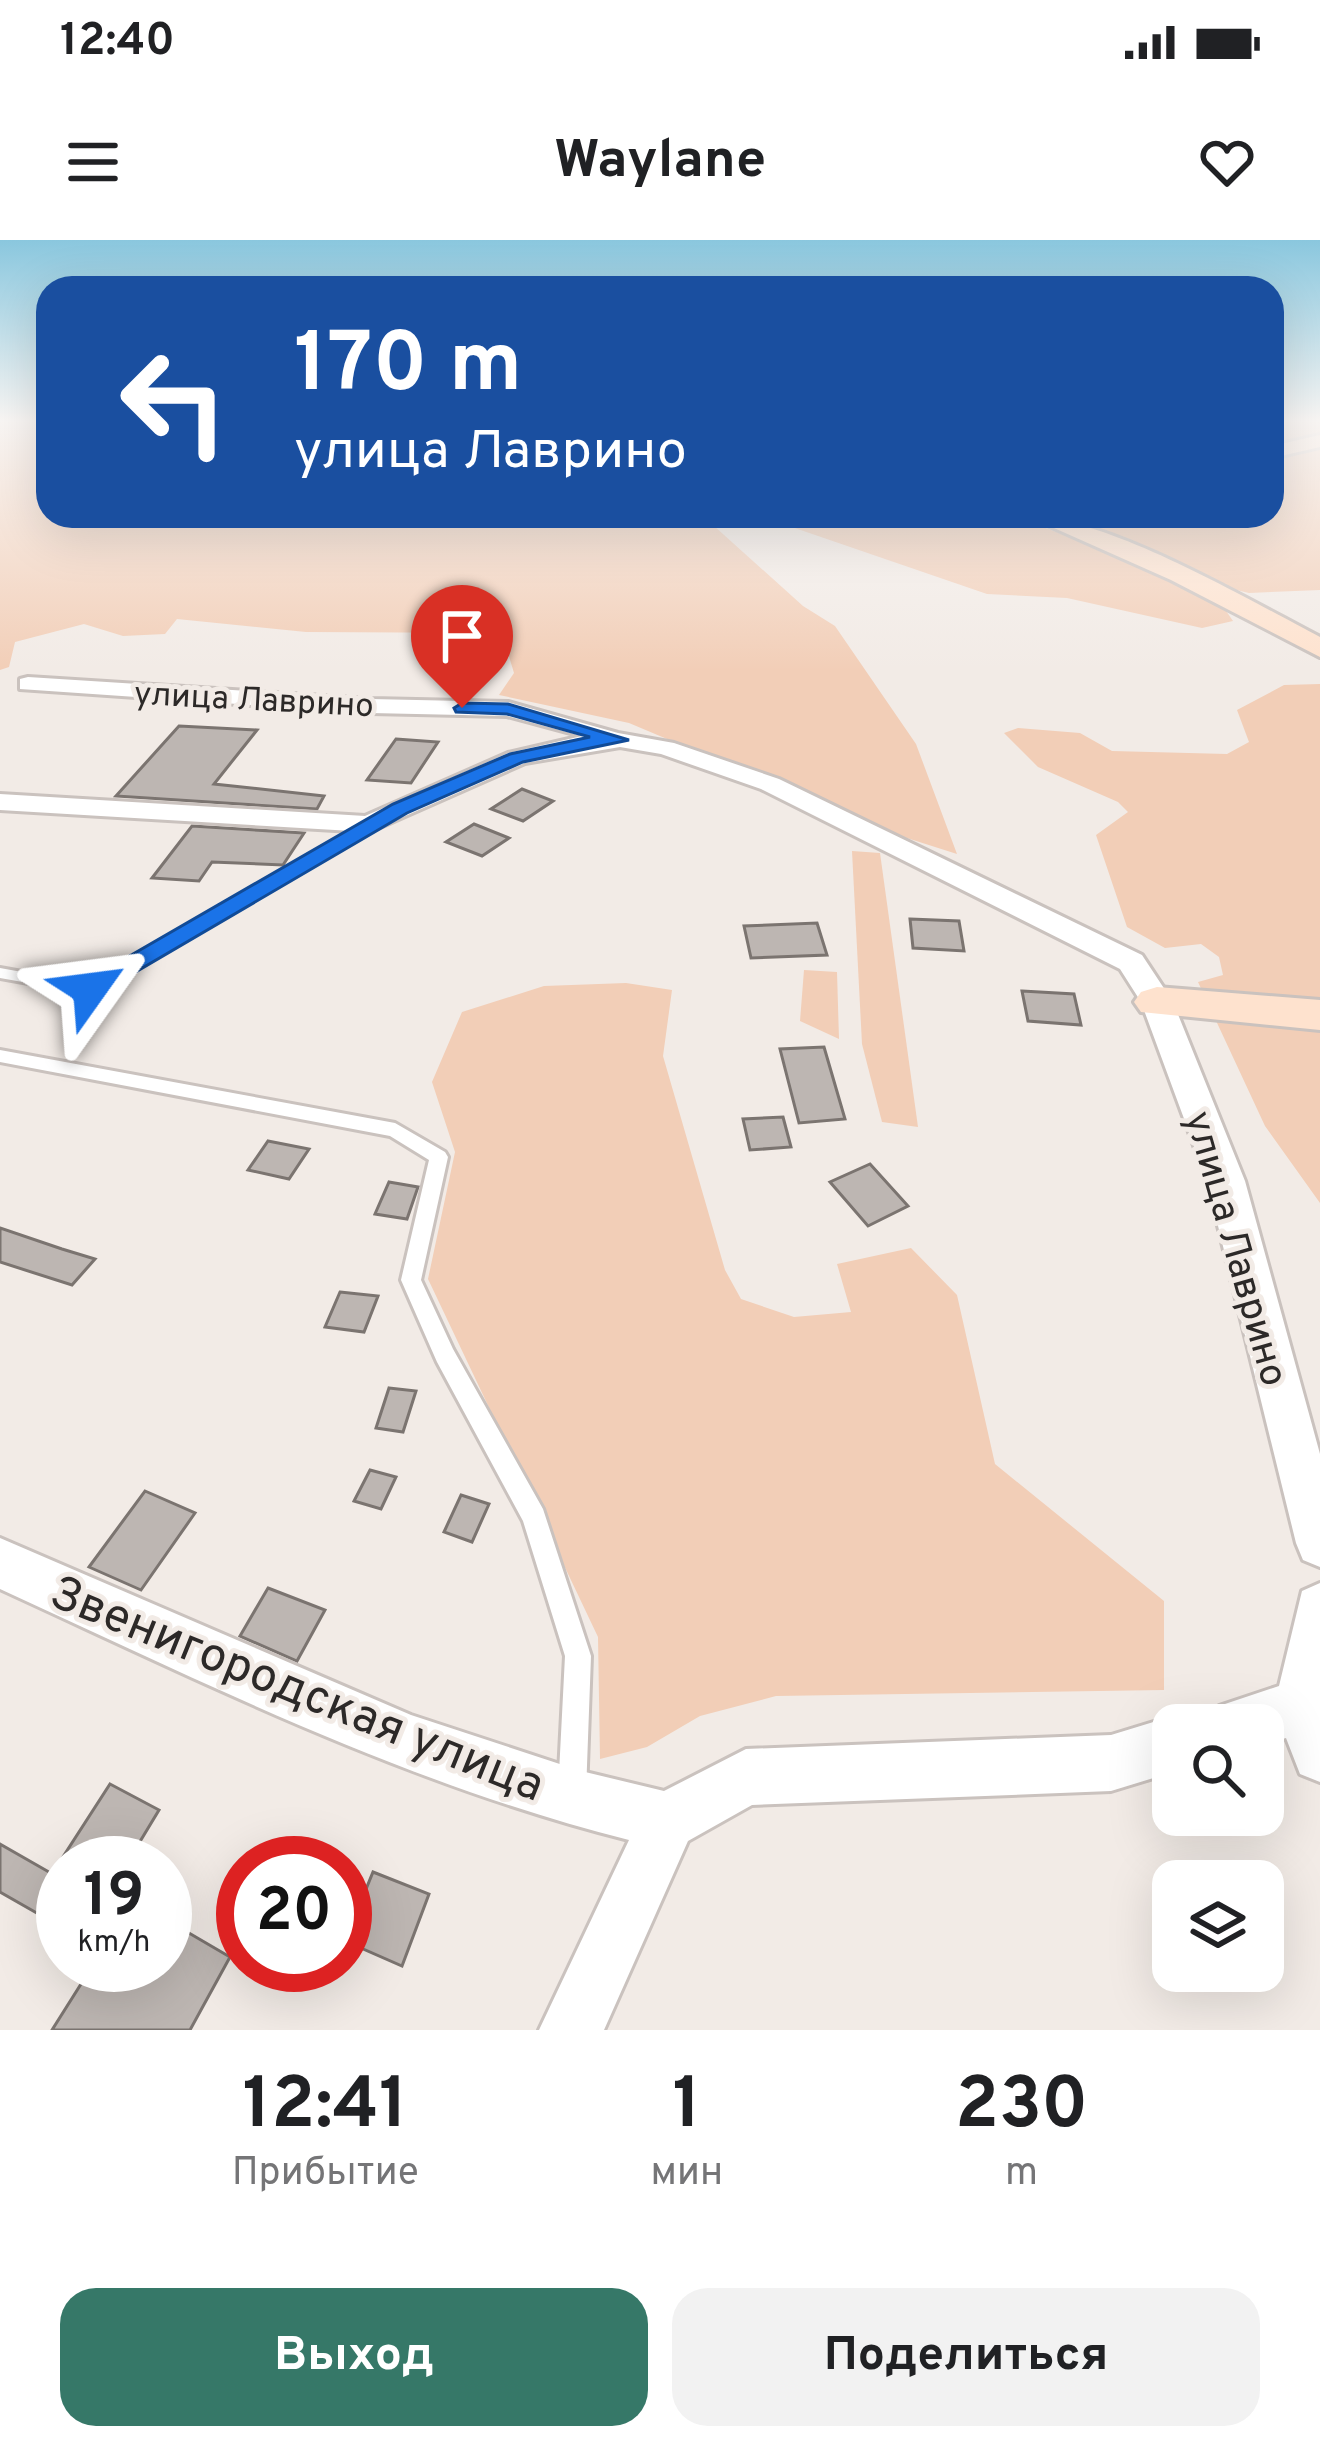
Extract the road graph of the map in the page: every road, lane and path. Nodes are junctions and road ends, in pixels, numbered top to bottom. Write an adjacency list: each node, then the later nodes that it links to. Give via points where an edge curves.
1 (1068, 528): 2 (main road)
2 (1320, 648)
3 (28, 684): 4 (street, улица Лаврино, via 508,709)
4 (620, 740): 6 (street, via 517,758); 8 (street, улица Лаврино, via 770,784 1131,962)
5 (0, 802): 6 (street)
6 (370, 824): 7 (lane, via 90,989)
7 (0, 973)
8 (1156, 1002): 9 (main road); 11 (street, улица Лаврино, via 1226,1180)
9 (1320, 1016)
10 (0, 1056): 16 (lane, via 395,1130 439,1157 412,1280 534,1517 578,1656)
11 (1320, 1543)
12 (0, 1563): 16 (street, Звенигородская улица, via 399,1741)
13 (1320, 1609): 14 (street)
14 (1311, 1730)
15 (1152, 1750): 17 (street, via 1111,1763 746,1777)
16 (572, 1800): 17 (street, Звенигородская улица)
17 (668, 1821): 18 (street)
18 (571, 2030)

